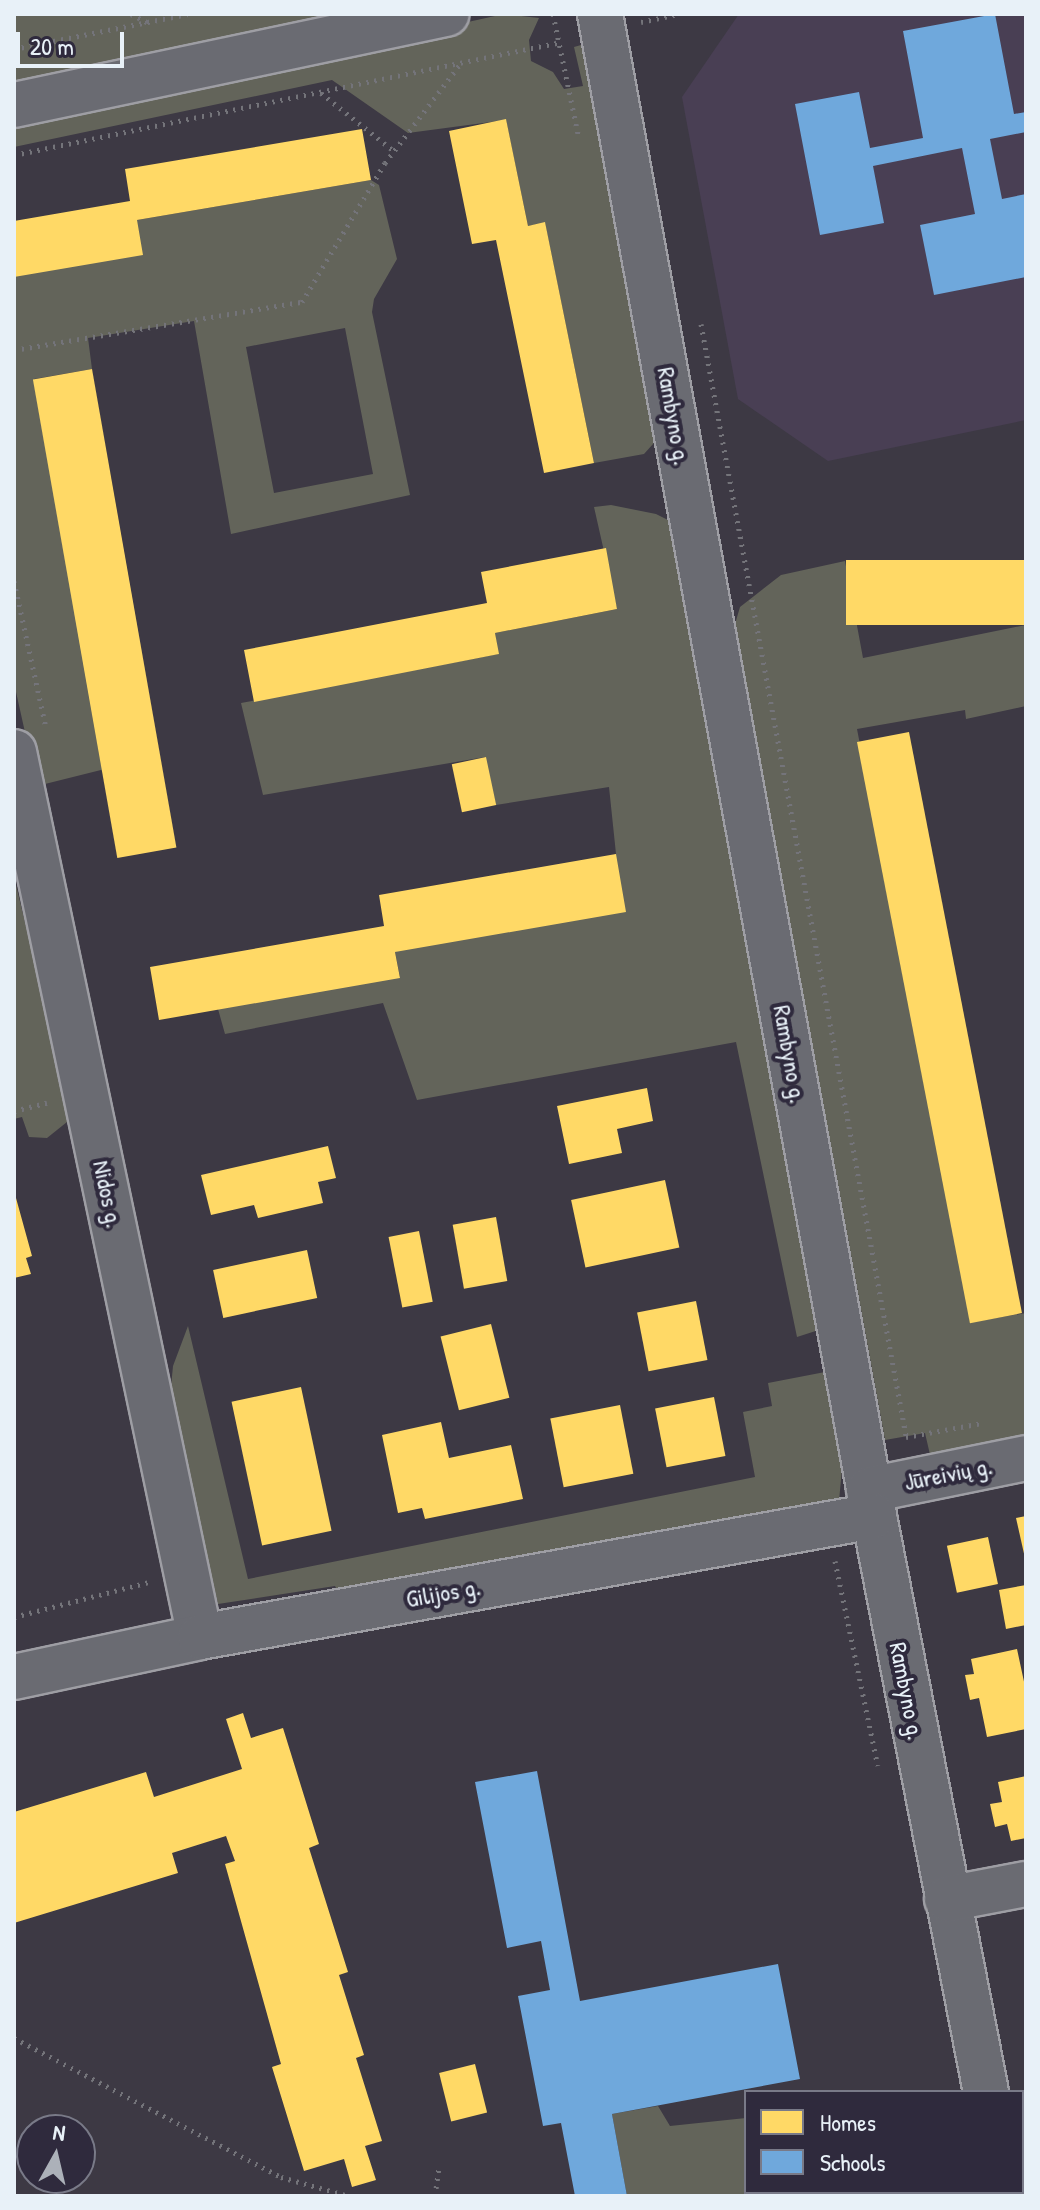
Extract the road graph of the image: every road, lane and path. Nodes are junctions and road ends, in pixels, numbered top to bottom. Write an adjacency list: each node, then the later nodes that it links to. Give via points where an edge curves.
1 (131, 14): 5 (path)
2 (187, 14): 5 (path)
3 (447, 14): 10 (street)
4 (679, 14): 6 (path)
5 (147, 22): 7 (path)
6 (625, 23): 8 (path); 19 (street, Rambyno g.)
7 (14, 49)
8 (461, 62): 9 (path); 11 (path)
9 (320, 92): 11 (path); 12 (path)
10 (14, 105)
11 (394, 151): 14 (path, via 302,302)
12 (14, 155)
13 (700, 319): 17 (path)
14 (14, 350)
15 (14, 752): 20 (street, Nidos g.)
16 (997, 1420): 17 (path)
17 (906, 1436): 19 (path)
18 (1026, 1458): 19 (street, Jūreivių g.)
19 (882, 1496): 22 (street, Gilijos g.); 25 (street, Rambyno g.)
20 (187, 1573): 21 (path); 22 (street, Nidos g.)
21 (14, 1617)
22 (200, 1637): 23 (street, Gilijos g.)
23 (14, 1677)
24 (1026, 1884): 25 (street)
25 (947, 1899): 27 (street, Rambyno g.)
26 (14, 2038): 29 (path, via 281,2177)
27 (986, 2090)
28 (439, 2168): 30 (path)
29 (349, 2196)
30 (435, 2196)

